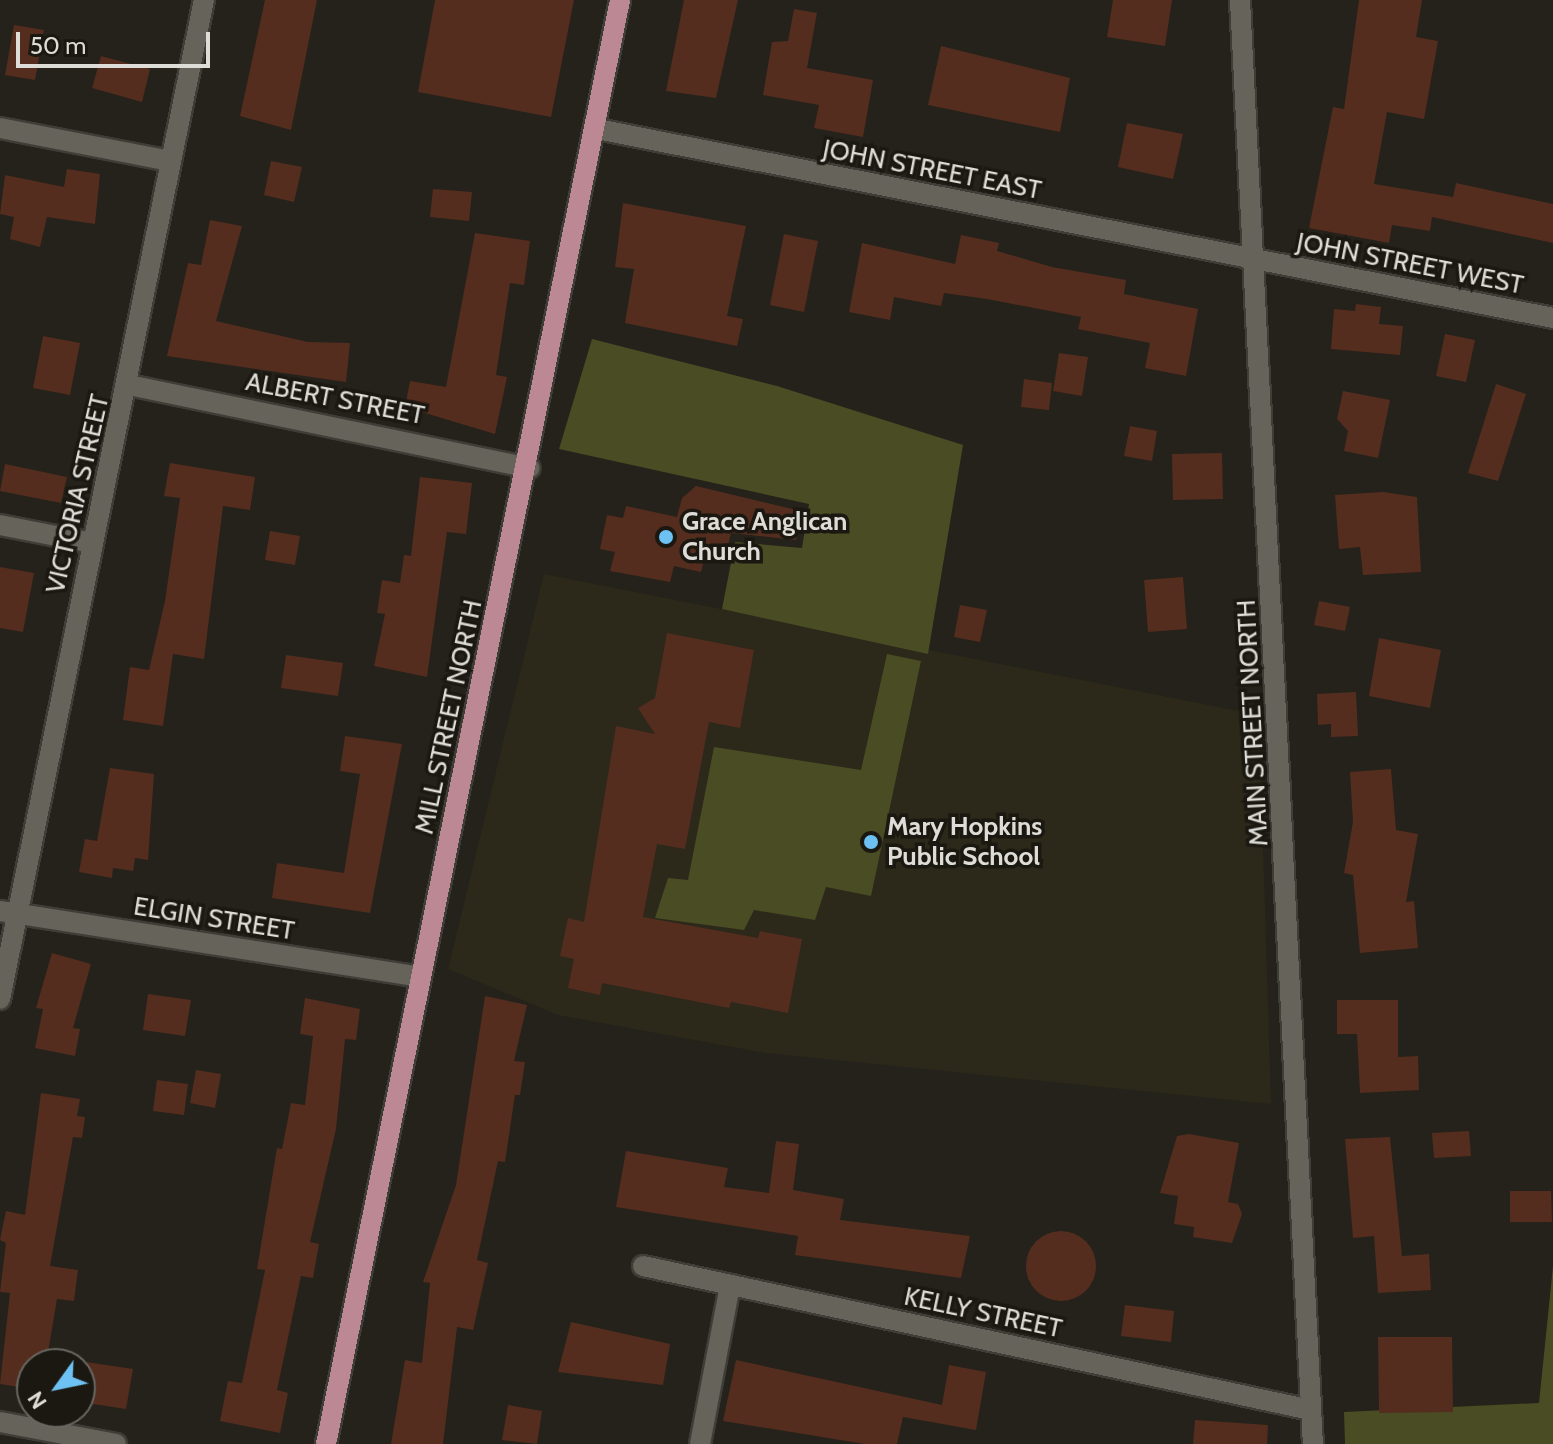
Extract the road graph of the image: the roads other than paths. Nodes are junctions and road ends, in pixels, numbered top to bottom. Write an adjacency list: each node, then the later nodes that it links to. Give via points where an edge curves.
1 (204, 0): 6 (street, VICTORIA STREET)
2 (620, 0): 5 (main road, MILL STREET NORTH)
3 (1240, 0): 7 (street, MAIN STREET NORTH)
4 (0, 128): 6 (street)
5 (597, 129): 7 (street, JOHN STREET EAST); 10 (main road, MILL STREET NORTH)
6 (170, 161): 9 (street, VICTORIA STREET)
7 (1257, 261): 8 (street, JOHN STREET WEST); 18 (street, MAIN STREET NORTH)
8 (1553, 318)
9 (129, 385): 10 (street, ALBERT STREET); 12 (street, VICTORIA STREET)
10 (529, 468): 14 (main road, MILL STREET NORTH)
11 (0, 525): 12 (street)
12 (92, 543): 13 (street, VICTORIA STREET)
13 (8, 913): 14 (street, ELGIN STREET); 15 (street, VICTORIA STREET)
14 (420, 977): 21 (main road, MILL STREET NORTH)
15 (0, 999)
16 (643, 1266): 17 (street, KELLY STREET)
17 (730, 1285): 18 (street, KELLY STREET); 22 (street)
18 (1311, 1410): 23 (street, MAIN STREET NORTH)
19 (0, 1422): 20 (street)
20 (116, 1444)
21 (326, 1444)
22 (700, 1444)
23 (1313, 1444)

